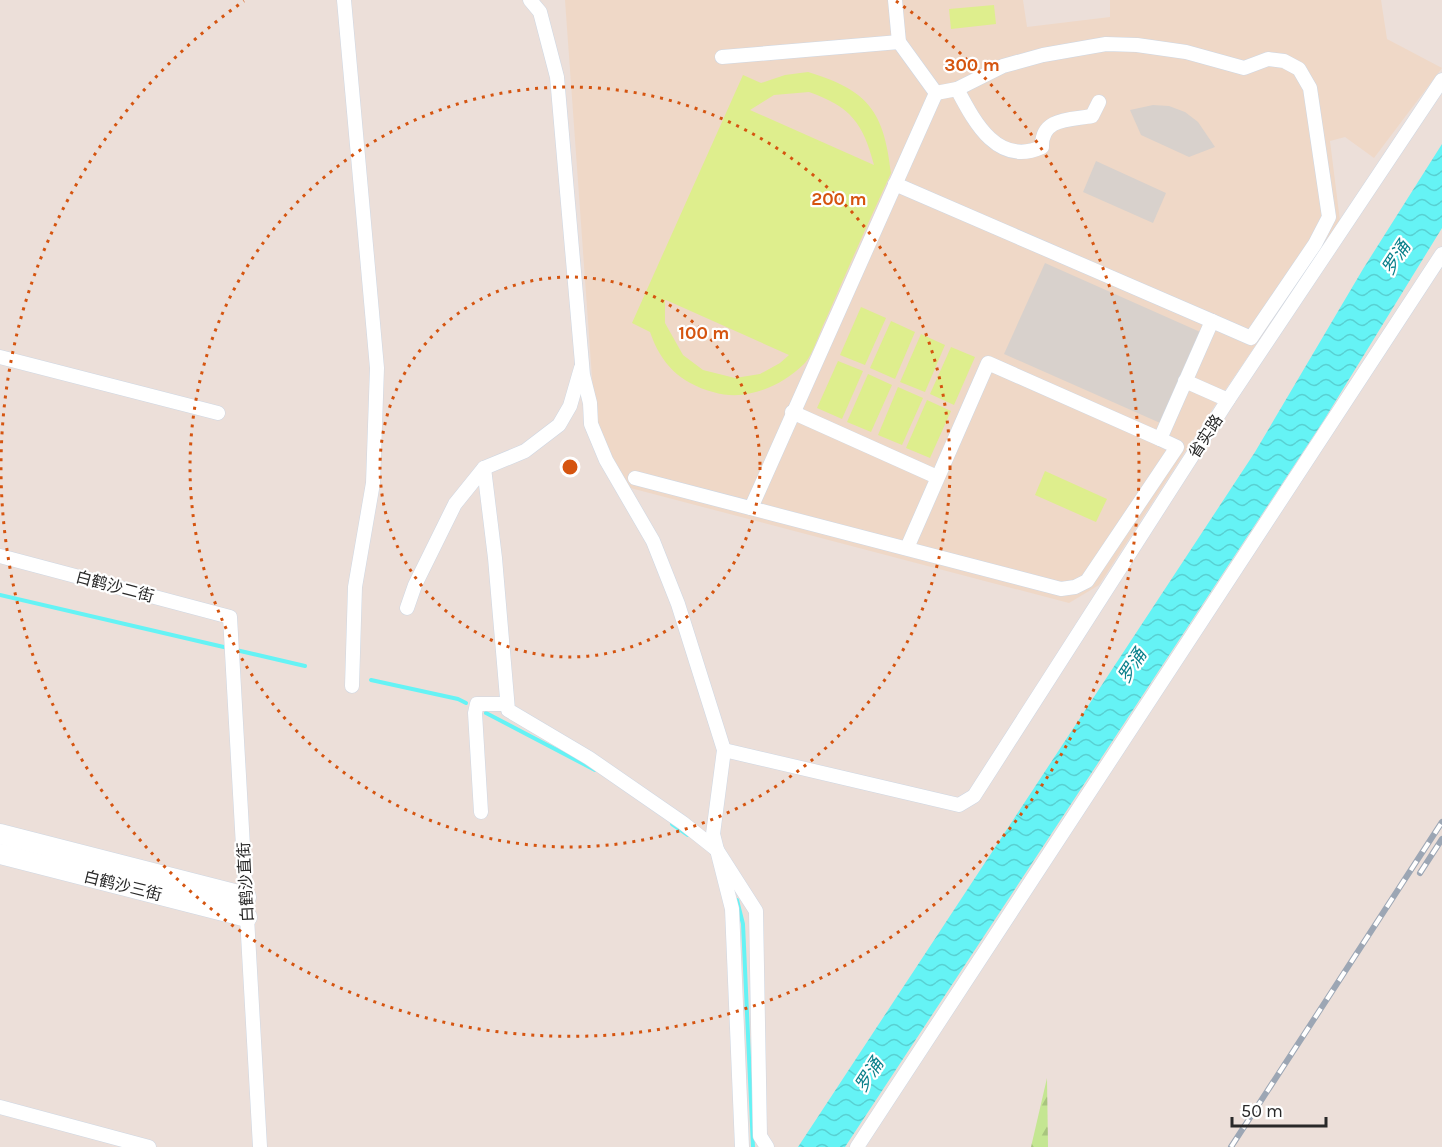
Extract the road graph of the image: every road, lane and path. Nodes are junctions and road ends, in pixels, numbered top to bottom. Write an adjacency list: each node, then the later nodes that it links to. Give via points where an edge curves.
1 (345, 0): 28 (street, via 377,368 373,483 355,587)
2 (530, 0): 14 (street, via 540,12 557,77)
3 (895, 0): 4 (street)
4 (899, 42): 5 (street); 8 (street)
5 (722, 57)
6 (1442, 80): 16 (street, 省实路)
7 (957, 89): 8 (street); 9 (street, via 983,133 1016,152 1042,147 1047,130 1057,122 1092,116); 12 (street, via 1003,66 1106,44 1186,52 1244,68 1268,58 1299,69 1310,88 1329,217 1251,338)
8 (936, 93): 10 (street)
9 (1099, 102)
10 (896, 184): 12 (street); 17 (street)
11 (1442, 254): 42 (street)
12 (1212, 321): 15 (street)
13 (0, 357): 18 (street)
14 (582, 363): 20 (street, via 570,406 559,424 525,451); 30 (street, via 591,424 606,460 652,542 674,594)
15 (1185, 381): 16 (street); 19 (street)
16 (1228, 400): 30 (street, 省实路, via 974,796 959,805)
17 (792, 412): 21 (street); 23 (street)
18 (218, 413)
19 (1160, 439): 21 (street, via 988,363); 24 (street, via 1177,447 1087,581 1075,587 1061,589)
20 (484, 468): 26 (street, via 455,504); 29 (street)
21 (937, 477): 24 (street)
22 (635, 478): 23 (street)
23 (751, 508): 24 (street)
24 (907, 548)
25 (0, 555): 27 (street, 白鹤沙二街)
26 (407, 608)
27 (230, 617): 35 (street, 白鹤沙直街)
28 (352, 686)
29 (507, 704): 31 (street, via 477,704); 33 (street, via 508,710 589,758)
30 (724, 750): 33 (street, via 713,834)
31 (481, 812)
32 (0, 834): 35 (street, 白鹤沙三街)
33 (717, 850): 40 (street, via 732,909); 41 (street, via 756,911 760,1136)
34 (0, 854): 36 (street, 白鹤沙三街)
35 (246, 897): 36 (street, 白鹤沙直街)
36 (247, 917): 39 (street, 白鹤沙直街)
37 (0, 1107): 38 (street)
38 (149, 1147)
39 (260, 1147)
40 (742, 1147)
41 (767, 1147)
42 (857, 1147)

